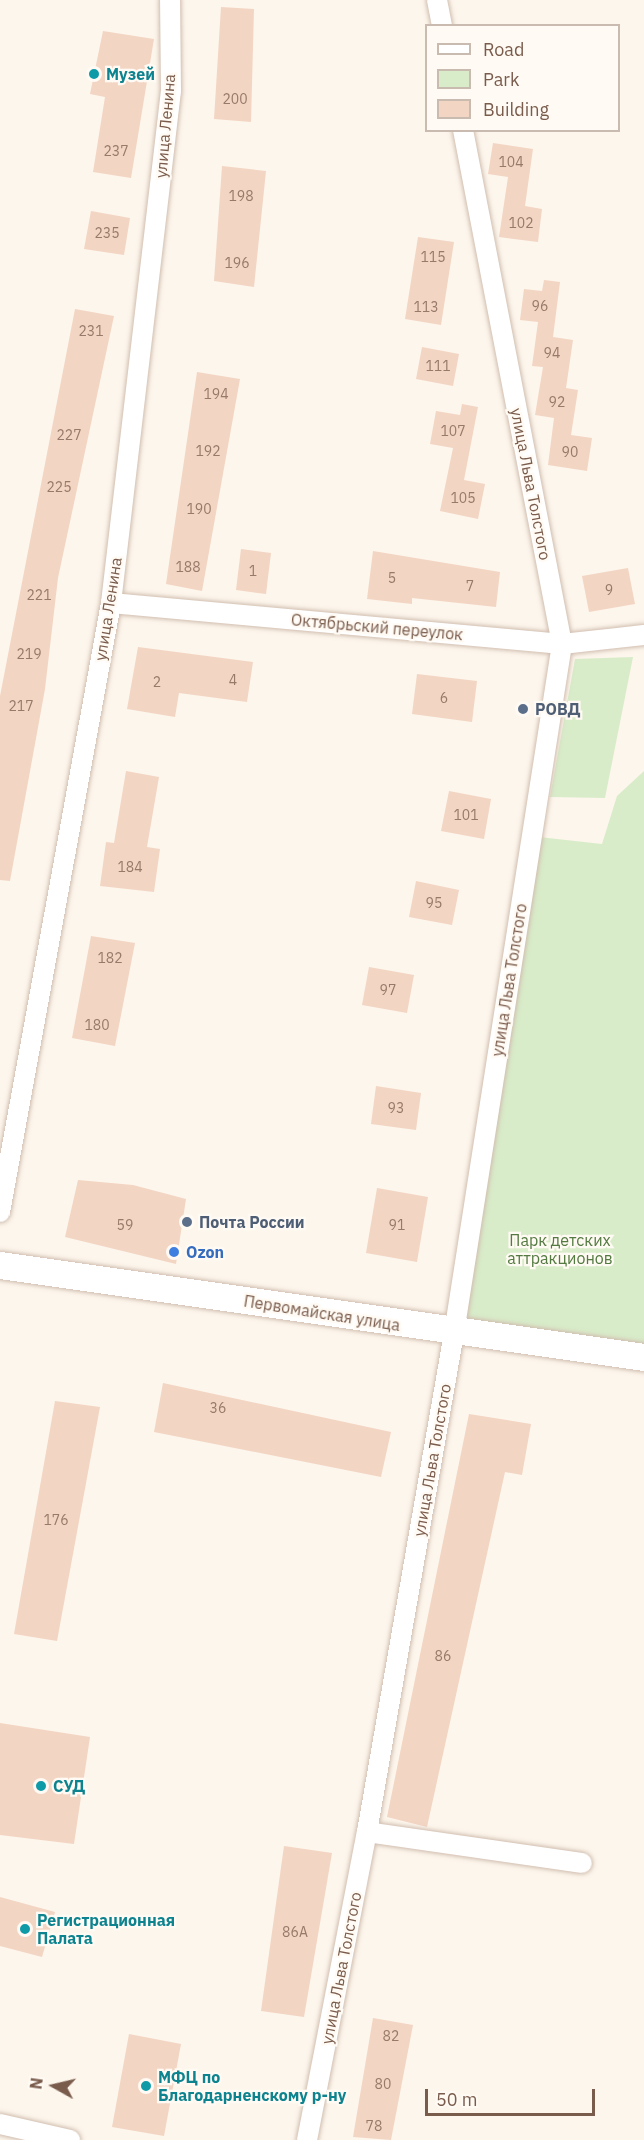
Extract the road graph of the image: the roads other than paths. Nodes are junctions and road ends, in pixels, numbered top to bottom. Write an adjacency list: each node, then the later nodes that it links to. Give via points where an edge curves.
1 (170, 0): 5 (street, улица Ленина, via 171,91)
2 (437, 0): 3 (street)
3 (442, 24)
4 (463, 132): 7 (street, улица Льва Толстого)
5 (111, 603): 7 (street, Октябрьский переулок); 8 (street, улица Ленина)
6 (644, 635): 7 (street, Октябрьский переулок)
7 (562, 644): 10 (street, улица Льва Толстого)
8 (0, 1212)
9 (0, 1265): 10 (main road, Первомайская улица)
10 (454, 1334): 11 (main road, Первомайская улица); 12 (street, улица Льва Толстого)
11 (644, 1357)
12 (367, 1832): 13 (street); 16 (street, улица Льва Толстого)
13 (582, 1863)
14 (0, 2124): 15 (street)
15 (70, 2140)
16 (307, 2140)

